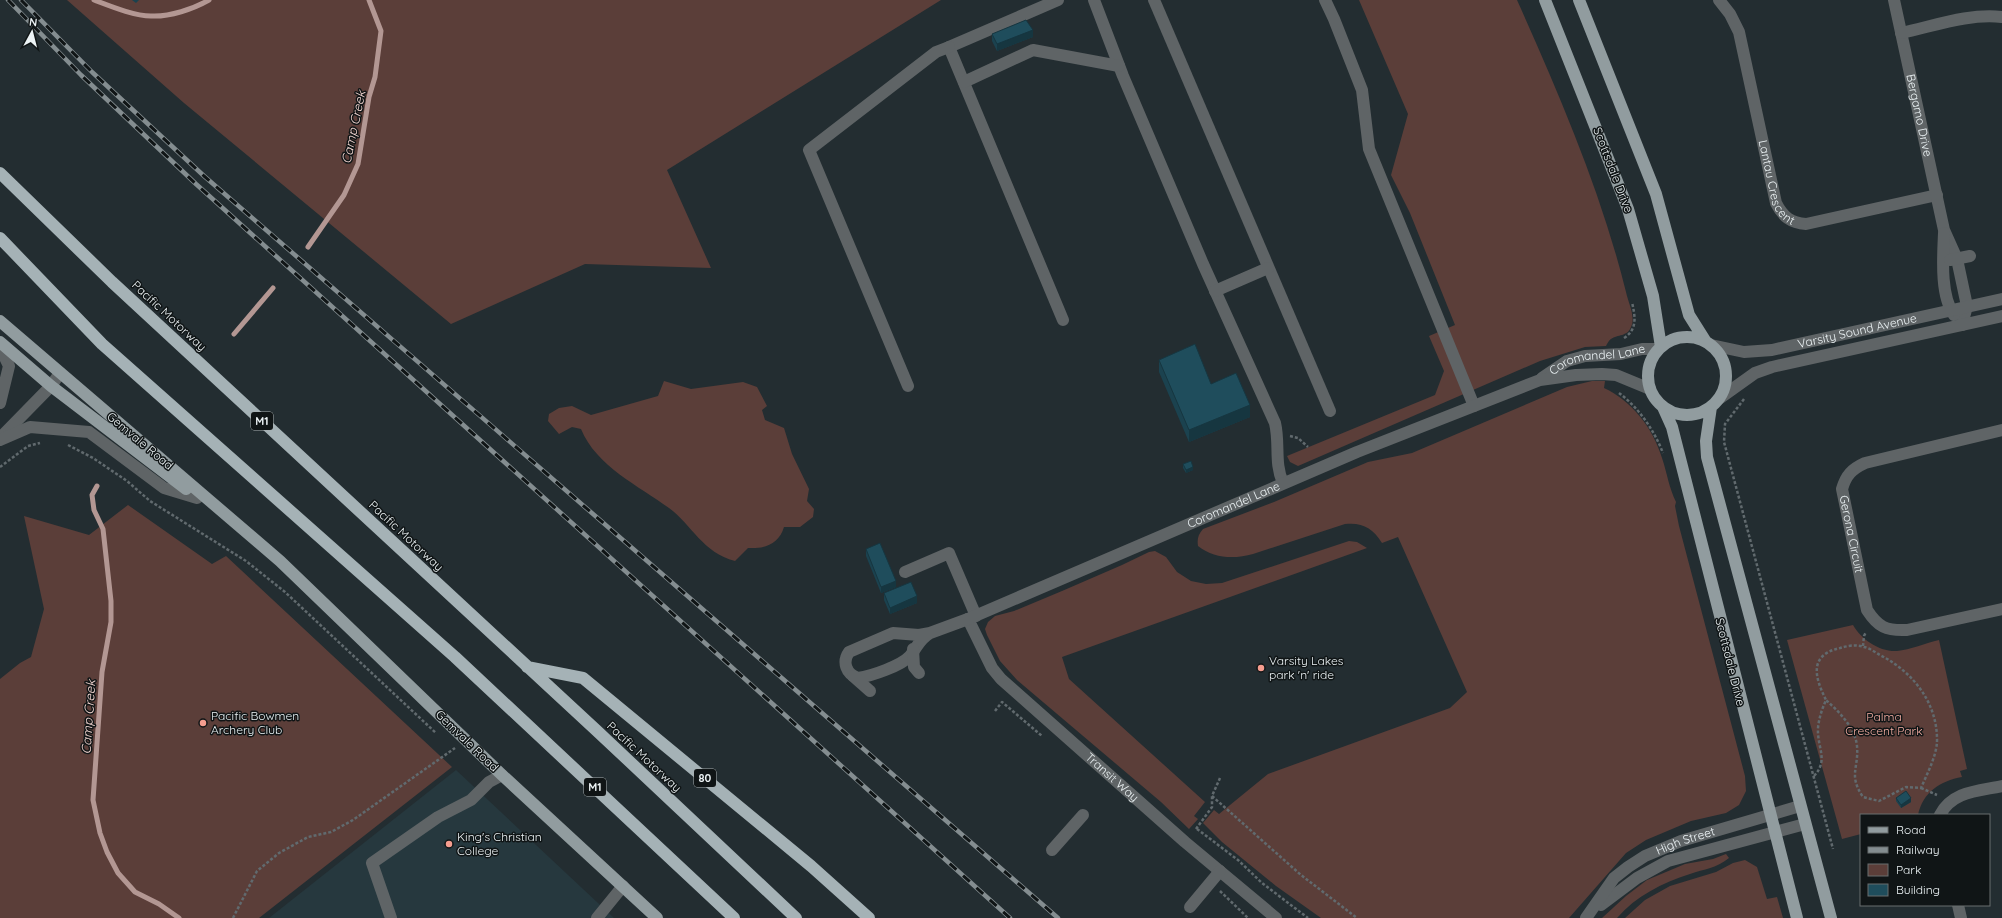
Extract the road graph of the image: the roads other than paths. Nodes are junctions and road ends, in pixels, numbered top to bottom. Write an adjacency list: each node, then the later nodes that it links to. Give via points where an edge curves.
1 (1058, 0): 11 (street)
2 (1094, 0): 12 (street)
3 (1154, 0): 21 (street)
4 (1325, 0): 41 (street, via 1362,90 1369,149)
5 (1545, 0): 33 (main road, Scottsdale Drive, via 1628,209 1654,296)
6 (1579, 0): 31 (main road, via 1656,194 1689,315)
7 (1719, 0): 15 (street, Lantau Crescent, via 1730,14 1738,32 1776,203 1788,220 1806,224)
8 (1894, 0): 10 (street, Bergamo Drive)
9 (2002, 17): 10 (street, via 1974,16)
10 (1901, 33): 15 (street, Bergamo Drive)
11 (949, 47): 13 (street); 37 (street, via 936,52 809,150)
12 (1119, 66): 13 (street, via 1032,50); 22 (street)
13 (964, 82): 27 (street)
14 (0, 174): 56 (highway, Pacific Motorway / M1, via 112,282)
15 (1937, 195): 16 (street, Bergamo Drive)
16 (1944, 230): 19 (street, Bergamo Drive); 20 (street, Bergamo Drive)
17 (0, 238): 77 (highway, M1, via 102,344 455,657)
18 (1970, 256): 19 (street)
19 (1957, 259): 20 (street); 24 (street, Bergamo Drive)
20 (1943, 262): 25 (street, Bergamo Drive)
21 (1268, 268): 22 (street); 44 (street)
22 (1215, 291): 47 (street, via 1275,423 1278,434 1277,462)
23 (2002, 299): 24 (street, Varsity Sound Avenue)
24 (1968, 306): 25 (street, Varsity Sound Avenue); 29 (street)
25 (1951, 310): 29 (street, Bergamo Drive); 31 (street, Varsity Sound Avenue, via 1772,350 1744,352)
26 (2002, 316): 29 (street, Varsity Sound Avenue)
27 (1063, 320)
28 (0, 321): 34 (main road, Gemvale Road)
29 (1962, 325): 39 (street, Varsity Sound Avenue, via 1772,367 1755,373)
30 (0, 342): 36 (main road, Gemvale Road)
31 (1709, 344): 33 (main road, via 1694,337 1681,337 1669,341); 39 (main road, via 1723,360 1726,373 1725,386)
32 (0, 347): 40 (street, via 9,366)
33 (1660, 348): 35 (street, Coromandel Lane, via 1567,361); 38 (main road, via 1651,360 1648,372)
34 (60, 373): 36 (street); 49 (main road, Gemvale Road)
35 (1540, 380): 38 (street, Coromandel Lane, via 1602,374 1616,376); 41 (street, Coromandel Lane)
36 (51, 386): 46 (street); 48 (main road, Gemvale Road)
37 (908, 386)
38 (1650, 389): 42 (main road)
39 (1720, 398): 43 (main road)
40 (0, 403)
41 (1474, 406): 47 (street, Coromandel Lane)
42 (1663, 407): 43 (main road, via 1674,413 1687,415 1700,413); 65 (main road, Scottsdale Drive, via 1672,427)
43 (1711, 407): 62 (main road, via 1706,441 1707,457)
44 (1330, 411)
45 (2002, 430): 51 (street, Gerona Circuit, via 1865,462 1852,469 1842,489 1867,610 1874,621 1884,628 1895,631 1907,630)
46 (0, 439): 48 (street, via 30,427 89,432 164,488)
47 (1284, 483): 52 (street, Coromandel Lane)
48 (197, 498): 49 (main road, Gemvale Road)
49 (280, 562): 60 (main road, Gemvale Road)
50 (904, 572): 52 (street, Transit Way, via 949,553)
51 (2002, 609)
52 (972, 617): 54 (street, Coromandel Lane); 69 (street, Transit Way, via 992,668 1000,679)
53 (899, 632): 54 (street, Coromandel Lane, via 912,635); 55 (street, via 911,641); 58 (street, Coromandel Lane, via 850,652 845,664)
54 (930, 633): 55 (street, Coromandel Lane, via 917,643)
55 (913, 650): 57 (street, via 914,667); 58 (street, Coromandel Lane, via 909,657 901,662 866,676)
56 (526, 667): 78 (highway, Pacific Motorway / M1); 79 (highway, 80, via 583,678)
57 (919, 673)
58 (853, 676): 59 (street)
59 (870, 691)
60 (502, 775): 70 (main road, Gemvale Road); 74 (street, via 489,782 471,800 438,817 372,863)
61 (2002, 786): 64 (street, via 1960,795 1948,802)
62 (1800, 806): 65 (street, High Street); 66 (main road)
63 (1083, 814): 68 (street)
64 (1941, 814)
65 (1770, 815): 67 (main road, Scottsdale Drive); 73 (street, High Street, via 1681,841 1645,856 1614,878)
66 (1805, 824): 67 (street, High Street); 82 (main road)
67 (1774, 832): 73 (street, High Street, via 1668,861 1637,878); 81 (main road, Scottsdale Drive)
68 (1052, 850)
69 (1220, 871): 72 (street); 80 (street, Transit Way)
70 (623, 886): 75 (street); 76 (main road, Gemvale Road)
71 (1958, 906): 83 (street)
72 (1190, 907)
73 (1590, 914)
74 (391, 918)
75 (597, 918)
76 (657, 918)
77 (734, 918)
78 (796, 918)
79 (869, 918)
80 (1276, 918)
81 (1797, 918)
82 (1831, 918)
83 (1961, 918)

